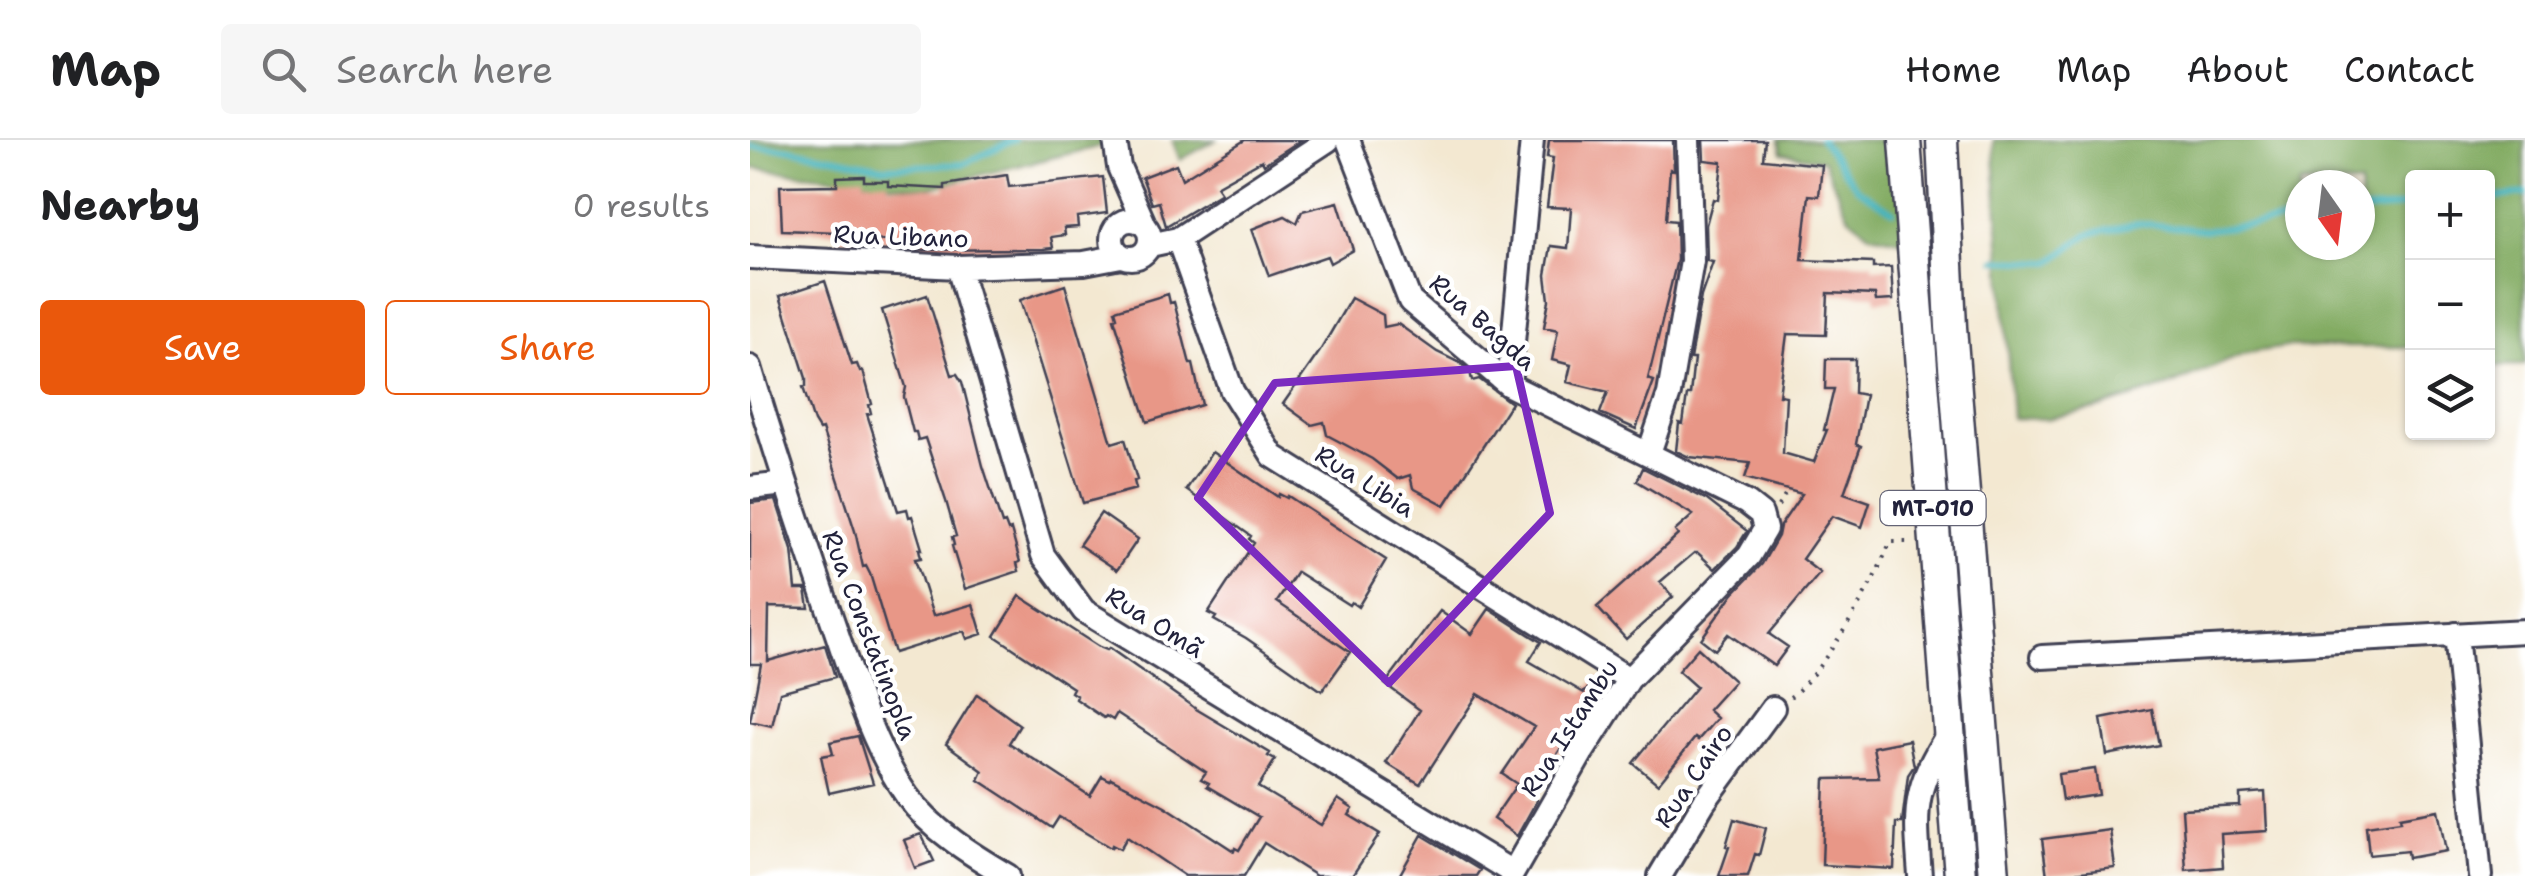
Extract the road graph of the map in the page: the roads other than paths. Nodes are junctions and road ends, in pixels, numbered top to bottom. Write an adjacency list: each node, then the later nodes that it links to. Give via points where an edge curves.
1 (1328, 140): 10 (street)
2 (1348, 140): 15 (street, Rua Bagda, via 1410,301)
3 (1532, 140): 15 (street)
4 (1688, 140): 16 (street, via 1692,261 1669,394)
5 (1905, 140): 25 (main road, MT-010)
6 (1942, 140): 31 (main road, MT-010)
7 (1115, 141): 8 (street)
8 (1119, 168): 9 (street); 11 (street)
9 (1147, 236): 10 (street, Rua Libano); 11 (street, Rua Libano, via 1138,258); 11 (street, Rua Libano, via 1130,220 1116,226)
10 (1178, 239): 23 (street, Rua Libia, via 1232,391 1273,456)
11 (1115, 244): 13 (street, Rua Libano, via 1052,262)
12 (750, 257): 13 (street, Rua Libano)
13 (958, 267): 27 (street, Rua Omã, via 1043,555 1084,611)
14 (750, 367): 17 (street, Rua Constatinopla)
15 (1509, 385): 16 (street, Rua Bagda)
16 (1649, 453): 19 (street, Rua Bagda, via 1755,508)
17 (784, 484): 18 (street); 26 (street, Rua Constatinopla, via 860,702 908,797)
18 (750, 488)
19 (1765, 529): 23 (street, Rua Istambu, via 1749,556)
20 (2525, 630): 21 (street)
21 (2456, 634): 22 (street); 32 (street)
22 (2042, 657)
23 (1630, 679): 27 (street, Rua Istambu)
24 (1773, 708): 28 (street, Rua Cairo)
25 (1950, 731): 29 (street, via 1926,768 1916,814); 30 (main road, MT-010)
26 (995, 872)
27 (1512, 874)
28 (1660, 876)
29 (1920, 876)
30 (1960, 876)
31 (1994, 876)
32 (2480, 876)

